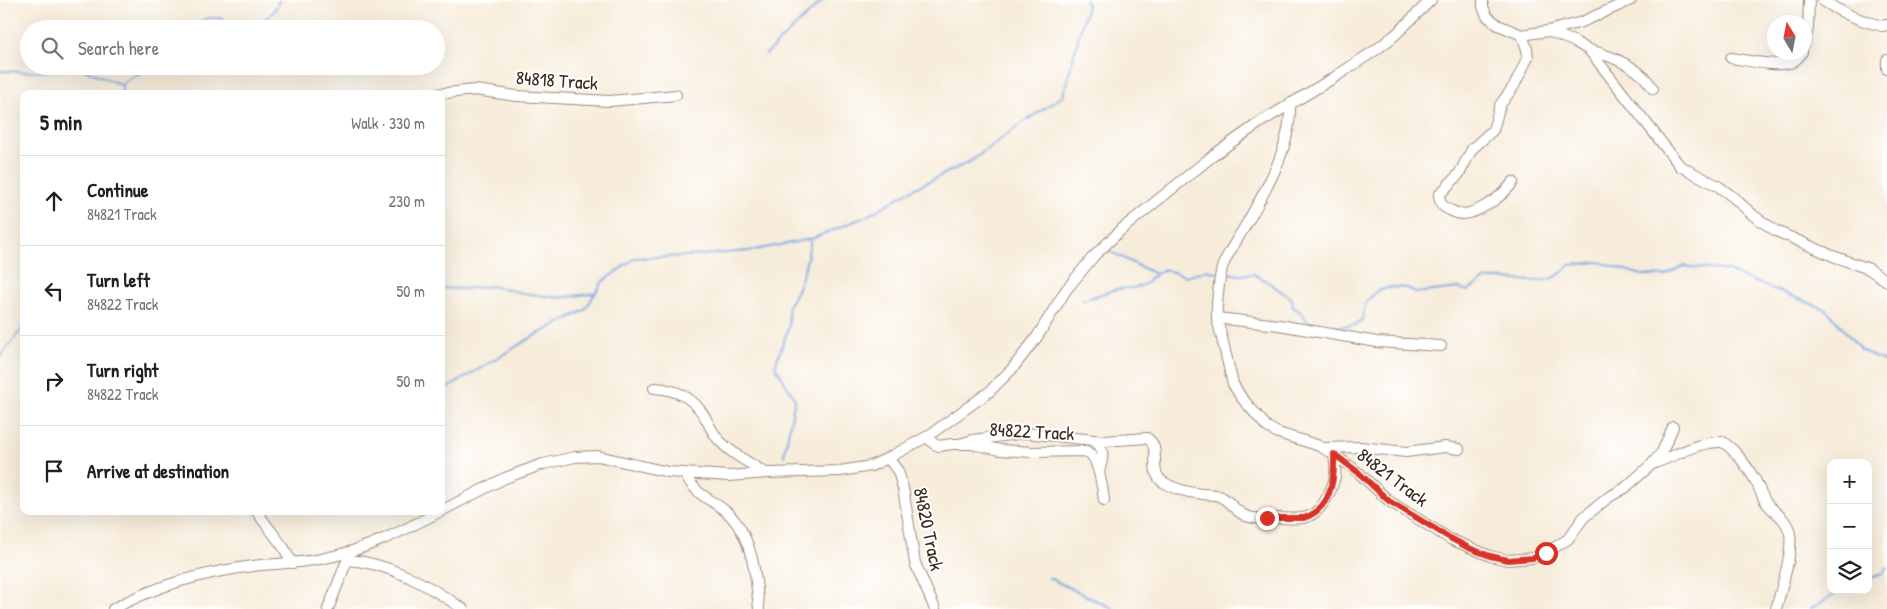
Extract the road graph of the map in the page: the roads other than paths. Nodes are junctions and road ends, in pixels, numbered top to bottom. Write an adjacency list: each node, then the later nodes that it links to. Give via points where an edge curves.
1 (1431, 0): 18 (street, via 1377,49)
2 (1631, 0): 8 (street, via 1582,22)
3 (1809, 0): 6 (street)
4 (1822, 0): 7 (street, via 1840,12)
5 (1485, 1): 9 (street, via 1487,16 1498,25)
6 (1808, 15)
7 (1885, 28)
8 (1548, 31): 9 (street); 10 (street)
9 (1522, 35): 19 (street, via 1528,57 1514,86 1500,105 1493,130 1472,149 1460,174 1440,195 1440,201 1451,211 1468,214 1496,199)
10 (1589, 50): 15 (street, via 1645,77); 20 (street, via 1680,166 1718,186 1776,231 1832,256 1870,268)
11 (1731, 58): 12 (street, via 1789,63)
12 (1796, 60)
13 (1887, 60): 14 (street)
14 (1887, 69)
15 (1653, 89)
16 (445, 93): 17 (street, 84818 Track, via 475,90 610,102)
17 (676, 95)
18 (1290, 104): 21 (street, 84821 Track, via 1289,125 1280,157 1253,214 1224,264); 25 (street, via 1215,154 1122,230 1093,257 1066,290 1037,338 1012,369 989,392)
19 (1513, 182)
20 (1887, 281)
21 (1217, 318): 22 (street, via 1377,342); 28 (street, 84821 Track, via 1234,384 1254,414 1266,427 1278,433)
22 (1442, 346)
23 (654, 388): 34 (street, via 665,388 691,400 725,447)
24 (1673, 427): 32 (street, 84821 Track, via 1662,452)
25 (927, 437): 27 (street, 84822 Track, via 939,446); 31 (street)
26 (1092, 440): 27 (street, via 1025,433); 30 (street, via 1147,438 1154,447 1157,476 1163,482 1216,495 1226,499 1240,513 1254,518 1309,516 1331,491 1335,475); 33 (street, via 1102,450)
27 (958, 444): 33 (street, 84822 Track, via 1016,451 1083,451 1094,458)
28 (1323, 448): 29 (street, via 1360,447 1406,452); 30 (street, 84821 Track)
29 (1459, 448)
30 (1334, 454): 32 (street, 84821 Track, via 1389,501 1450,538 1490,556 1508,560 1533,558 1556,547 1568,538 1584,517)
31 (888, 458): 34 (street, via 871,466 840,471); 46 (street, 84820 Track, via 898,471 904,488 915,563)
32 (1652, 464): 47 (street, via 1704,443 1723,442 1733,451 1754,479 1765,501 1788,526 1790,547)
33 (1099, 472): 36 (street, 84822 Track)
34 (767, 473): 35 (street, via 729,476)
35 (684, 474): 37 (street, via 598,456 575,456 504,478); 45 (street, via 699,493 728,513 745,538)
36 (1104, 500)
37 (445, 509)
38 (259, 515): 41 (street)
39 (433, 515): 40 (street)
40 (349, 556): 41 (street); 43 (street); 44 (street, via 393,570)
41 (292, 563): 42 (street, via 229,570 174,582)
42 (113, 609)
43 (328, 609)
44 (463, 609)
45 (759, 609)
46 (934, 609)
47 (1776, 609)

